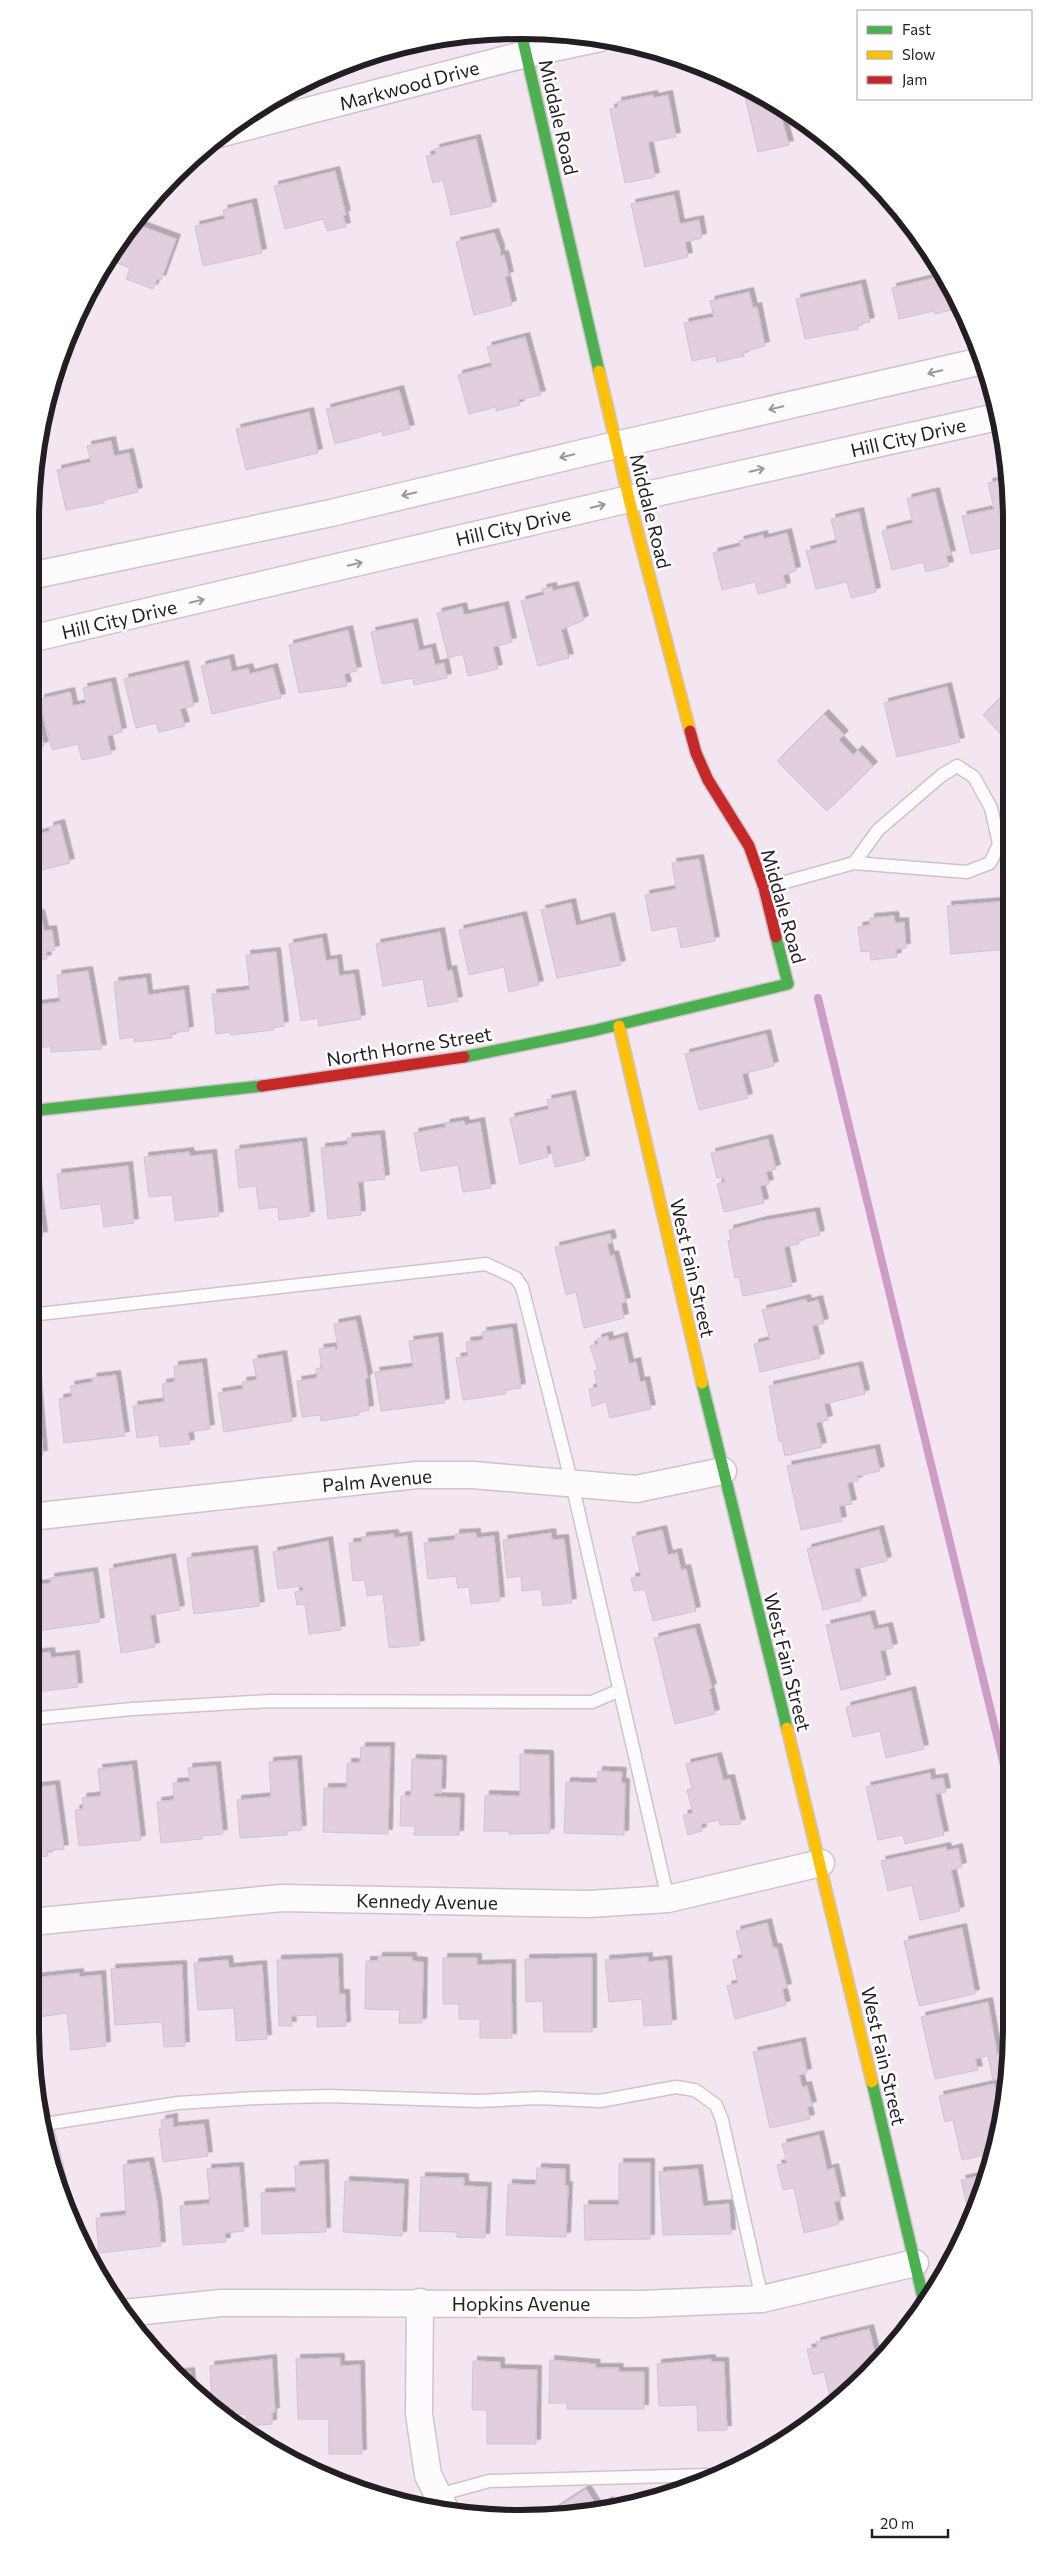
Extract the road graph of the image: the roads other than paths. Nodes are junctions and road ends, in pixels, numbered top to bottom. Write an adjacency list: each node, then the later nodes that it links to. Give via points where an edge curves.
1 (560, 41): 2 (street, Markwood Drive)
2 (523, 43): 3 (street, Markwood Drive); 6 (street, Middale Road)
3 (243, 127)
4 (977, 362): 6 (street, one-way to 6)
5 (992, 417): 7 (street, Hill City Drive, one-way to 5)
6 (616, 444): 7 (street, Middale Road); 8 (street, one-way to 8, via 331,513)
7 (629, 499): 9 (street, Hill City Drive, one-way to 7); 11 (street, Middale Road, via 696,753 708,780 749,846)
8 (39, 574)
9 (39, 638)
10 (854, 863): 10 (lane, via 878,830 942,775 957,766 974,777 991,808 999,844 990,862 967,872); 11 (lane)
11 (764, 888): 12 (street, Middale Road)
12 (788, 984): 13 (street, North Horne Street)
13 (619, 1026): 14 (street, North Horne Street, via 396,1068); 16 (street, West Fain Street)
14 (39, 1110)
15 (39, 1314): 17 (lane, via 486,1264 516,1278 522,1287)
16 (723, 1472): 17 (street, Palm Avenue, via 636,1489); 21 (street, West Fain Street)
17 (572, 1484): 18 (street, Palm Avenue, via 473,1474 417,1475); 19 (lane)
18 (39, 1515)
19 (620, 1690): 20 (lane, via 592,1702 270,1701); 22 (lane)
20 (39, 1718)
21 (821, 1864): 22 (street, Kennedy Avenue); 25 (street, West Fain Street)
22 (668, 1899): 23 (street, Kennedy Avenue, via 589,1904 282,1898)
23 (39, 1921)
24 (48, 2123): 27 (lane, via 178,2102 330,2096 600,2101 676,2087 695,2090 716,2105 722,2120)
25 (914, 2263): 26 (street, West Fain Street); 27 (street, Hopkins Avenue)
26 (922, 2296)
27 (762, 2299): 28 (street, Hopkins Avenue, via 641,2304)
28 (420, 2302): 29 (street, Hopkins Avenue, via 221,2303); 31 (street, via 419,2414 428,2475)
29 (131, 2312)
30 (703, 2475): 31 (lane, via 489,2481)
31 (443, 2504)

